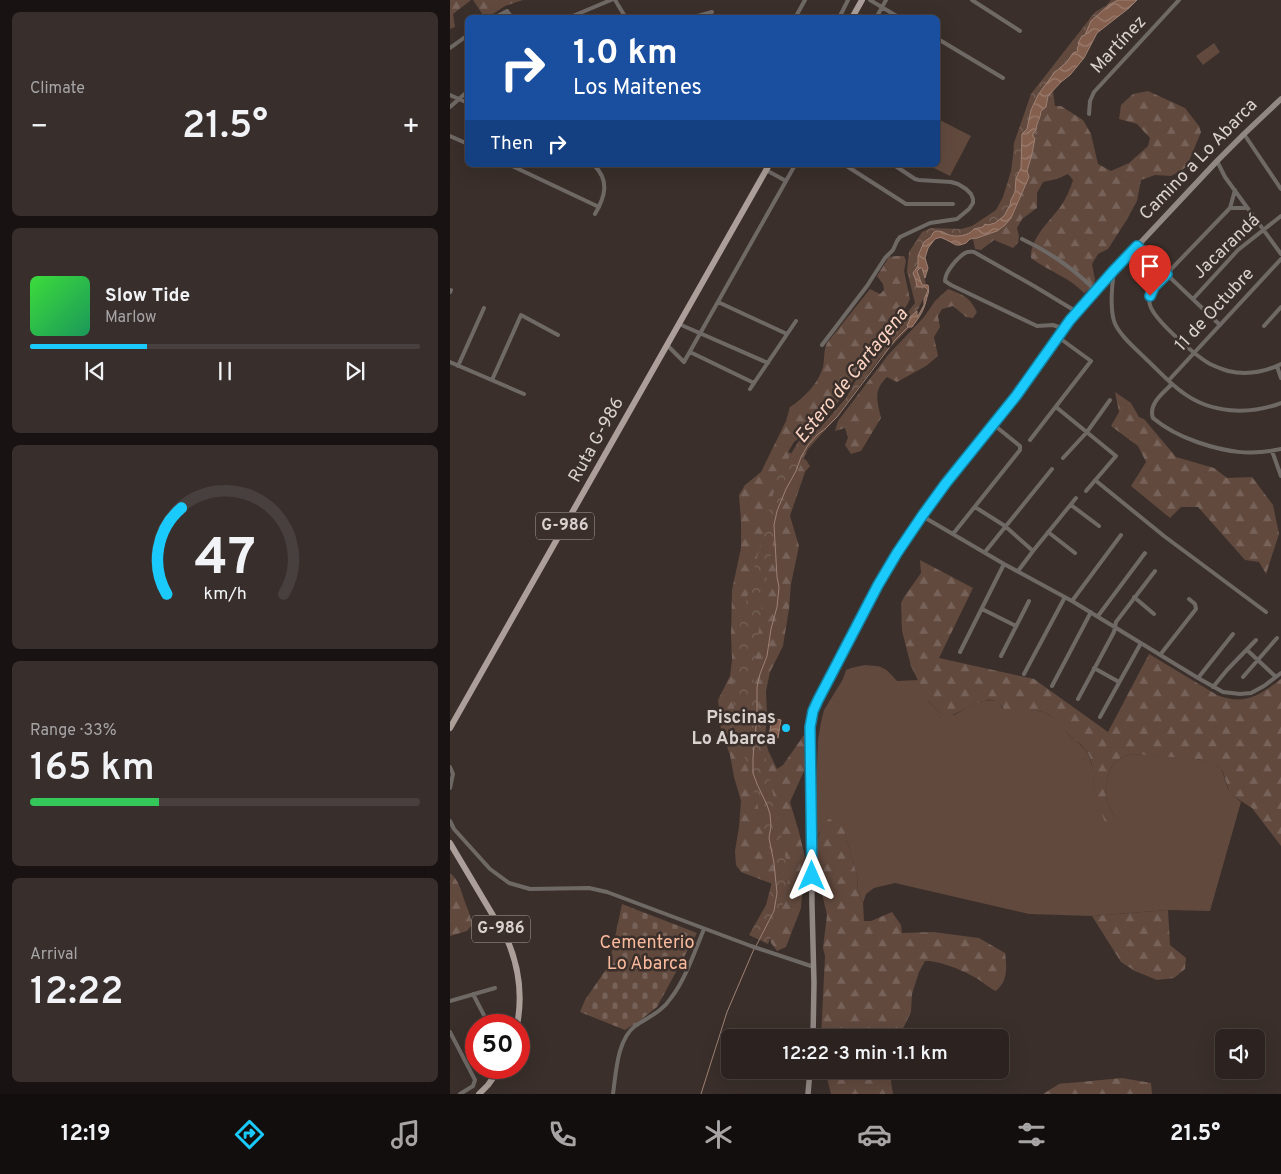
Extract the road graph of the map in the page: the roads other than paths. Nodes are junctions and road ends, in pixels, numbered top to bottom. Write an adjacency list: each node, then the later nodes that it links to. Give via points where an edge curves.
1 (611, 0): 14 (street)
2 (615, 0): 15 (street)
3 (805, 0): 17 (street)
4 (848, 0): 18 (street)
5 (862, 0): 19 (main road)
6 (870, 0): 10 (street)
7 (886, 0): 10 (street)
8 (972, 0): 22 (street)
9 (1179, 0): 33 (street, Martínez, via 1094,92)
10 (882, 7): 20 (street); 21 (street)
11 (712, 12): 16 (street)
12 (499, 15): 13 (street, via 507,10)
13 (510, 15)
14 (575, 15)
15 (624, 15)
16 (702, 15)
17 (797, 15)
18 (840, 15)
19 (854, 15)
20 (878, 15)
21 (895, 15)
22 (1020, 31)
23 (465, 37): 25 (street)
24 (940, 40): 26 (street)
25 (450, 48)
26 (1004, 78)
27 (465, 93): 30 (street)
28 (450, 95): 30 (street)
29 (1281, 98): 34 (main road, Camino a Lo Abarca)
30 (458, 99): 31 (street); 32 (street)
31 (465, 102)
32 (450, 107)
33 (1089, 114)
34 (1244, 134): 37 (main road, Camino a Lo Abarca); 45 (street)
35 (450, 136): 36 (street)
36 (465, 143)
37 (1217, 161): 46 (street); 55 (main road, Camino a Lo Abarca)
38 (514, 167): 48 (street)
39 (596, 167): 48 (street, via 602,175 604,186)
40 (794, 167): 44 (street)
41 (848, 167): 47 (street, via 906,204)
42 (897, 167): 76 (street, via 919,180 958,184 971,194 972,205 957,220 934,222 900,237)
43 (767, 168): 44 (street); 67 (main road, Ruta G-986 / G-986)
44 (786, 181): 62 (street)
45 (1281, 189)
46 (1235, 190): 49 (street); 50 (street)
47 (953, 204)
48 (599, 207): 51 (street)
49 (1230, 208): 50 (street); 59 (street)
50 (1248, 208): 53 (street)
51 (595, 214)
52 (1281, 216): 53 (street, Jacarandá)
53 (1262, 230): 56 (street); 61 (street, Jacarandá, via 1238,250)
54 (1022, 238): 60 (street, via 1061,262)
55 (1137, 246): 58 (main road, Camino a Lo Abarca); 59 (street)
56 (1281, 254)
57 (1281, 259): 68 (street, 11 de Octubre)
58 (1114, 270): 60 (main road, Camino a Lo Abarca); 85 (street, via 1115,325)
59 (1167, 274): 61 (street); 78 (street, via 1151,293 1151,308)
60 (1096, 291): 65 (main road, Camino a Lo Abarca)
61 (1193, 299): 68 (street)
62 (718, 302): 71 (street); 72 (street)
63 (1281, 307): 69 (street)
64 (484, 308): 82 (street)
65 (1077, 312): 70 (main road, Camino a Lo Abarca); 70 (street, via 974,252 965,253 945,277 951,286 1037,326)
66 (796, 321): 72 (street)
67 (679, 324): 71 (street); 75 (main road, Ruta G-986 / G-986)
68 (1220, 325): 78 (street, 11 de Octubre)
69 (1264, 326)
70 (1064, 329): 74 (main road, Camino a Lo Abarca)
71 (700, 333): 77 (street); 80 (street)
72 (787, 334): 80 (street)
73 (558, 335): 84 (street, via 521,315)
74 (1058, 337): 91 (street, via 1091,361); 92 (main road, Camino a Lo Abarca)
75 (667, 345): 77 (street, via 684,362); 150 (main road, Ruta G-986 / G-986)
76 (822, 345)
77 (690, 352): 86 (street)
78 (1195, 352): 81 (street, via 1215,366 1234,372 1254,372); 85 (street, 11 de Octubre)
79 (450, 362): 82 (street)
80 (768, 363): 86 (street)
81 (1279, 365): 83 (street)
82 (458, 366): 84 (street)
83 (1281, 378)
84 (492, 380): 88 (street)
85 (1171, 382): 90 (street, via 1197,401 1222,409 1248,411); 96 (street, 11 de Octubre, via 1151,413 1163,426 1217,449 1245,453)
86 (754, 383): 87 (street)
87 (750, 389)
88 (524, 394)
89 (1110, 400): 93 (street)
90 (1281, 403)
91 (1056, 407): 93 (street); 94 (street)
92 (994, 425): 104 (street, via 1020,448); 105 (main road, Camino a Lo Abarca)
93 (1087, 432): 97 (street); 100 (street, via 1116,456)
94 (1030, 440)
95 (1281, 449): 96 (street, 11 de Octubre)
96 (1272, 451): 99 (street)
97 (1063, 458)
98 (1052, 469): 106 (street)
99 (1281, 476)
100 (1095, 480): 101 (street); 125 (street)
101 (1086, 491)
102 (1076, 498): 103 (street)
103 (1071, 504): 107 (street); 108 (street)
104 (975, 507): 106 (street); 109 (street)
105 (922, 516): 109 (street); 156 (main road, Camino a Lo Abarca, via 878,585 812,717)
106 (1005, 526): 111 (street); 112 (street)
107 (1099, 526)
108 (1048, 532): 111 (street); 113 (street)
109 (952, 534): 112 (street)
110 (1121, 535): 122 (street)
111 (1033, 551): 116 (street)
112 (984, 552): 115 (street)
113 (1076, 553)
114 (1145, 554): 127 (street)
115 (1004, 564): 116 (street); 123 (street)
116 (1018, 571): 118 (street)
117 (1155, 571): 119 (street)
118 (1066, 597): 122 (street); 141 (street)
119 (1134, 597): 126 (street); 129 (street)
120 (1189, 599): 136 (street, via 1196,609)
121 (1029, 601): 128 (street)
122 (1072, 601): 124 (street)
123 (982, 609): 128 (street); 135 (street)
124 (1092, 612): 127 (street); 146 (street)
125 (1266, 612)
126 (1154, 614)
127 (1098, 616): 129 (street)
128 (1016, 626): 137 (street)
129 (1115, 627): 133 (street); 139 (street)
130 (1233, 634): 144 (street)
131 (1277, 638): 138 (street)
132 (1256, 640): 134 (street)
133 (1142, 643): 136 (street); 145 (street)
134 (1246, 650): 138 (street); 147 (street)
135 (960, 652)
136 (1160, 654): 144 (street)
137 (1001, 656)
138 (1258, 660): 142 (street); 143 (street)
139 (1094, 668): 145 (street); 148 (street)
140 (1281, 673): 143 (street)
141 (1024, 674)
142 (1243, 677)
143 (1276, 677): 147 (street, via 1260,689 1245,694 1228,693)
144 (1198, 678): 147 (street)
145 (1119, 682): 149 (street)
146 (1052, 686)
147 (1213, 687)
148 (1078, 699)
149 (1100, 716)
150 (450, 728)
151 (450, 767): 152 (street, via 453,774)
152 (450, 788)
153 (450, 821): 155 (street, via 490,870 510,883 530,889 582,888 607,892)
154 (450, 843): 161 (main road, G-986, via 511,948 520,986)
155 (704, 929): 156 (street); 168 (street, via 673,996 658,1012 629,1032 624,1040)
156 (814, 967): 162 (main road, Camino a Lo Abarca)
157 (495, 988): 158 (street)
158 (473, 994): 159 (street); 160 (street)
159 (450, 1001)
160 (483, 1014)
161 (519, 1014)
162 (813, 1029)
163 (450, 1032): 166 (street, via 476,1080 474,1086)
164 (492, 1079): 167 (main road)
165 (809, 1079): 169 (main road)
166 (460, 1094)
167 (479, 1094)
168 (613, 1094)
169 (808, 1094)

